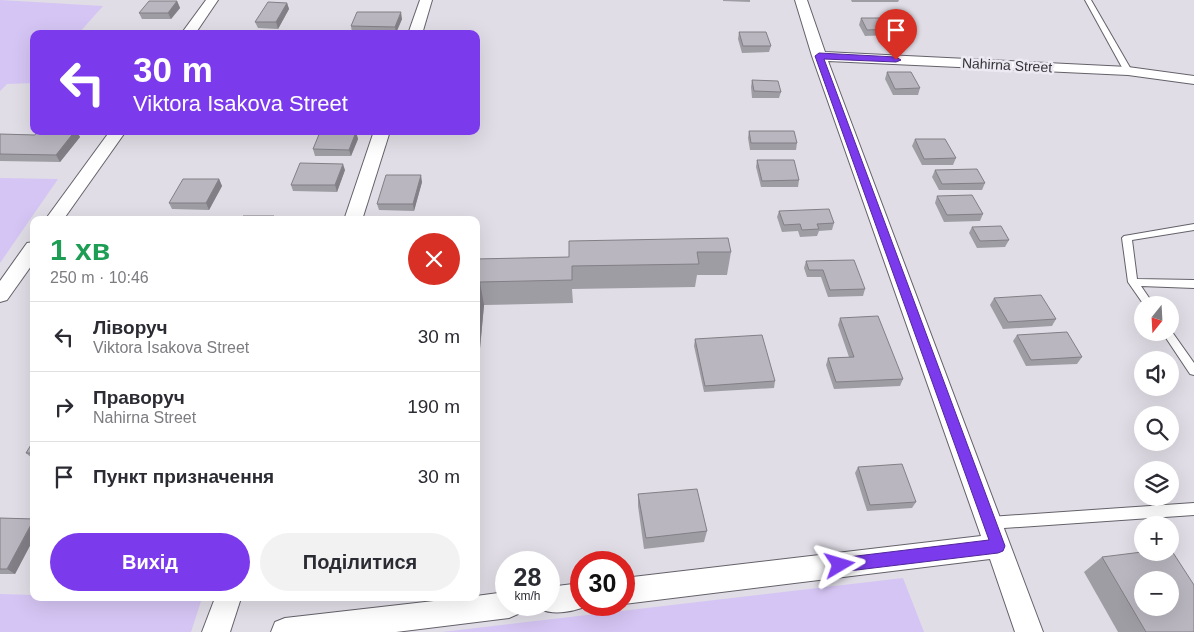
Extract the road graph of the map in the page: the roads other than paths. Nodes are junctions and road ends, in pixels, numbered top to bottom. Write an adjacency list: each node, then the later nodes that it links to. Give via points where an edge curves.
1 (212, 0): 5 (street)
2 (426, 0): 6 (street)
3 (801, 0): 7 (street)
4 (1088, 0): 8 (lane)
5 (191, 30)
6 (416, 30)
7 (819, 56): 8 (street, Nahirna Street); 23 (street)
8 (1128, 71): 9 (street, Nahirna Street)
9 (1194, 80)
10 (115, 135): 12 (street)
11 (381, 135): 13 (street)
12 (57, 216)
13 (354, 216)
14 (1194, 227): 16 (lane, via 1127,238)
15 (30, 254): 18 (street)
16 (1133, 282): 17 (lane); 19 (lane)
17 (1194, 284)
18 (0, 295)
19 (1143, 296)
20 (1174, 341): 21 (lane)
21 (1194, 371)
22 (1194, 509): 23 (lane)
23 (994, 534): 24 (street); 29 (street)
24 (635, 589)
25 (227, 601): 27 (street)
26 (495, 607): 28 (street)
27 (216, 632)
28 (284, 632)
29 (1028, 632)

